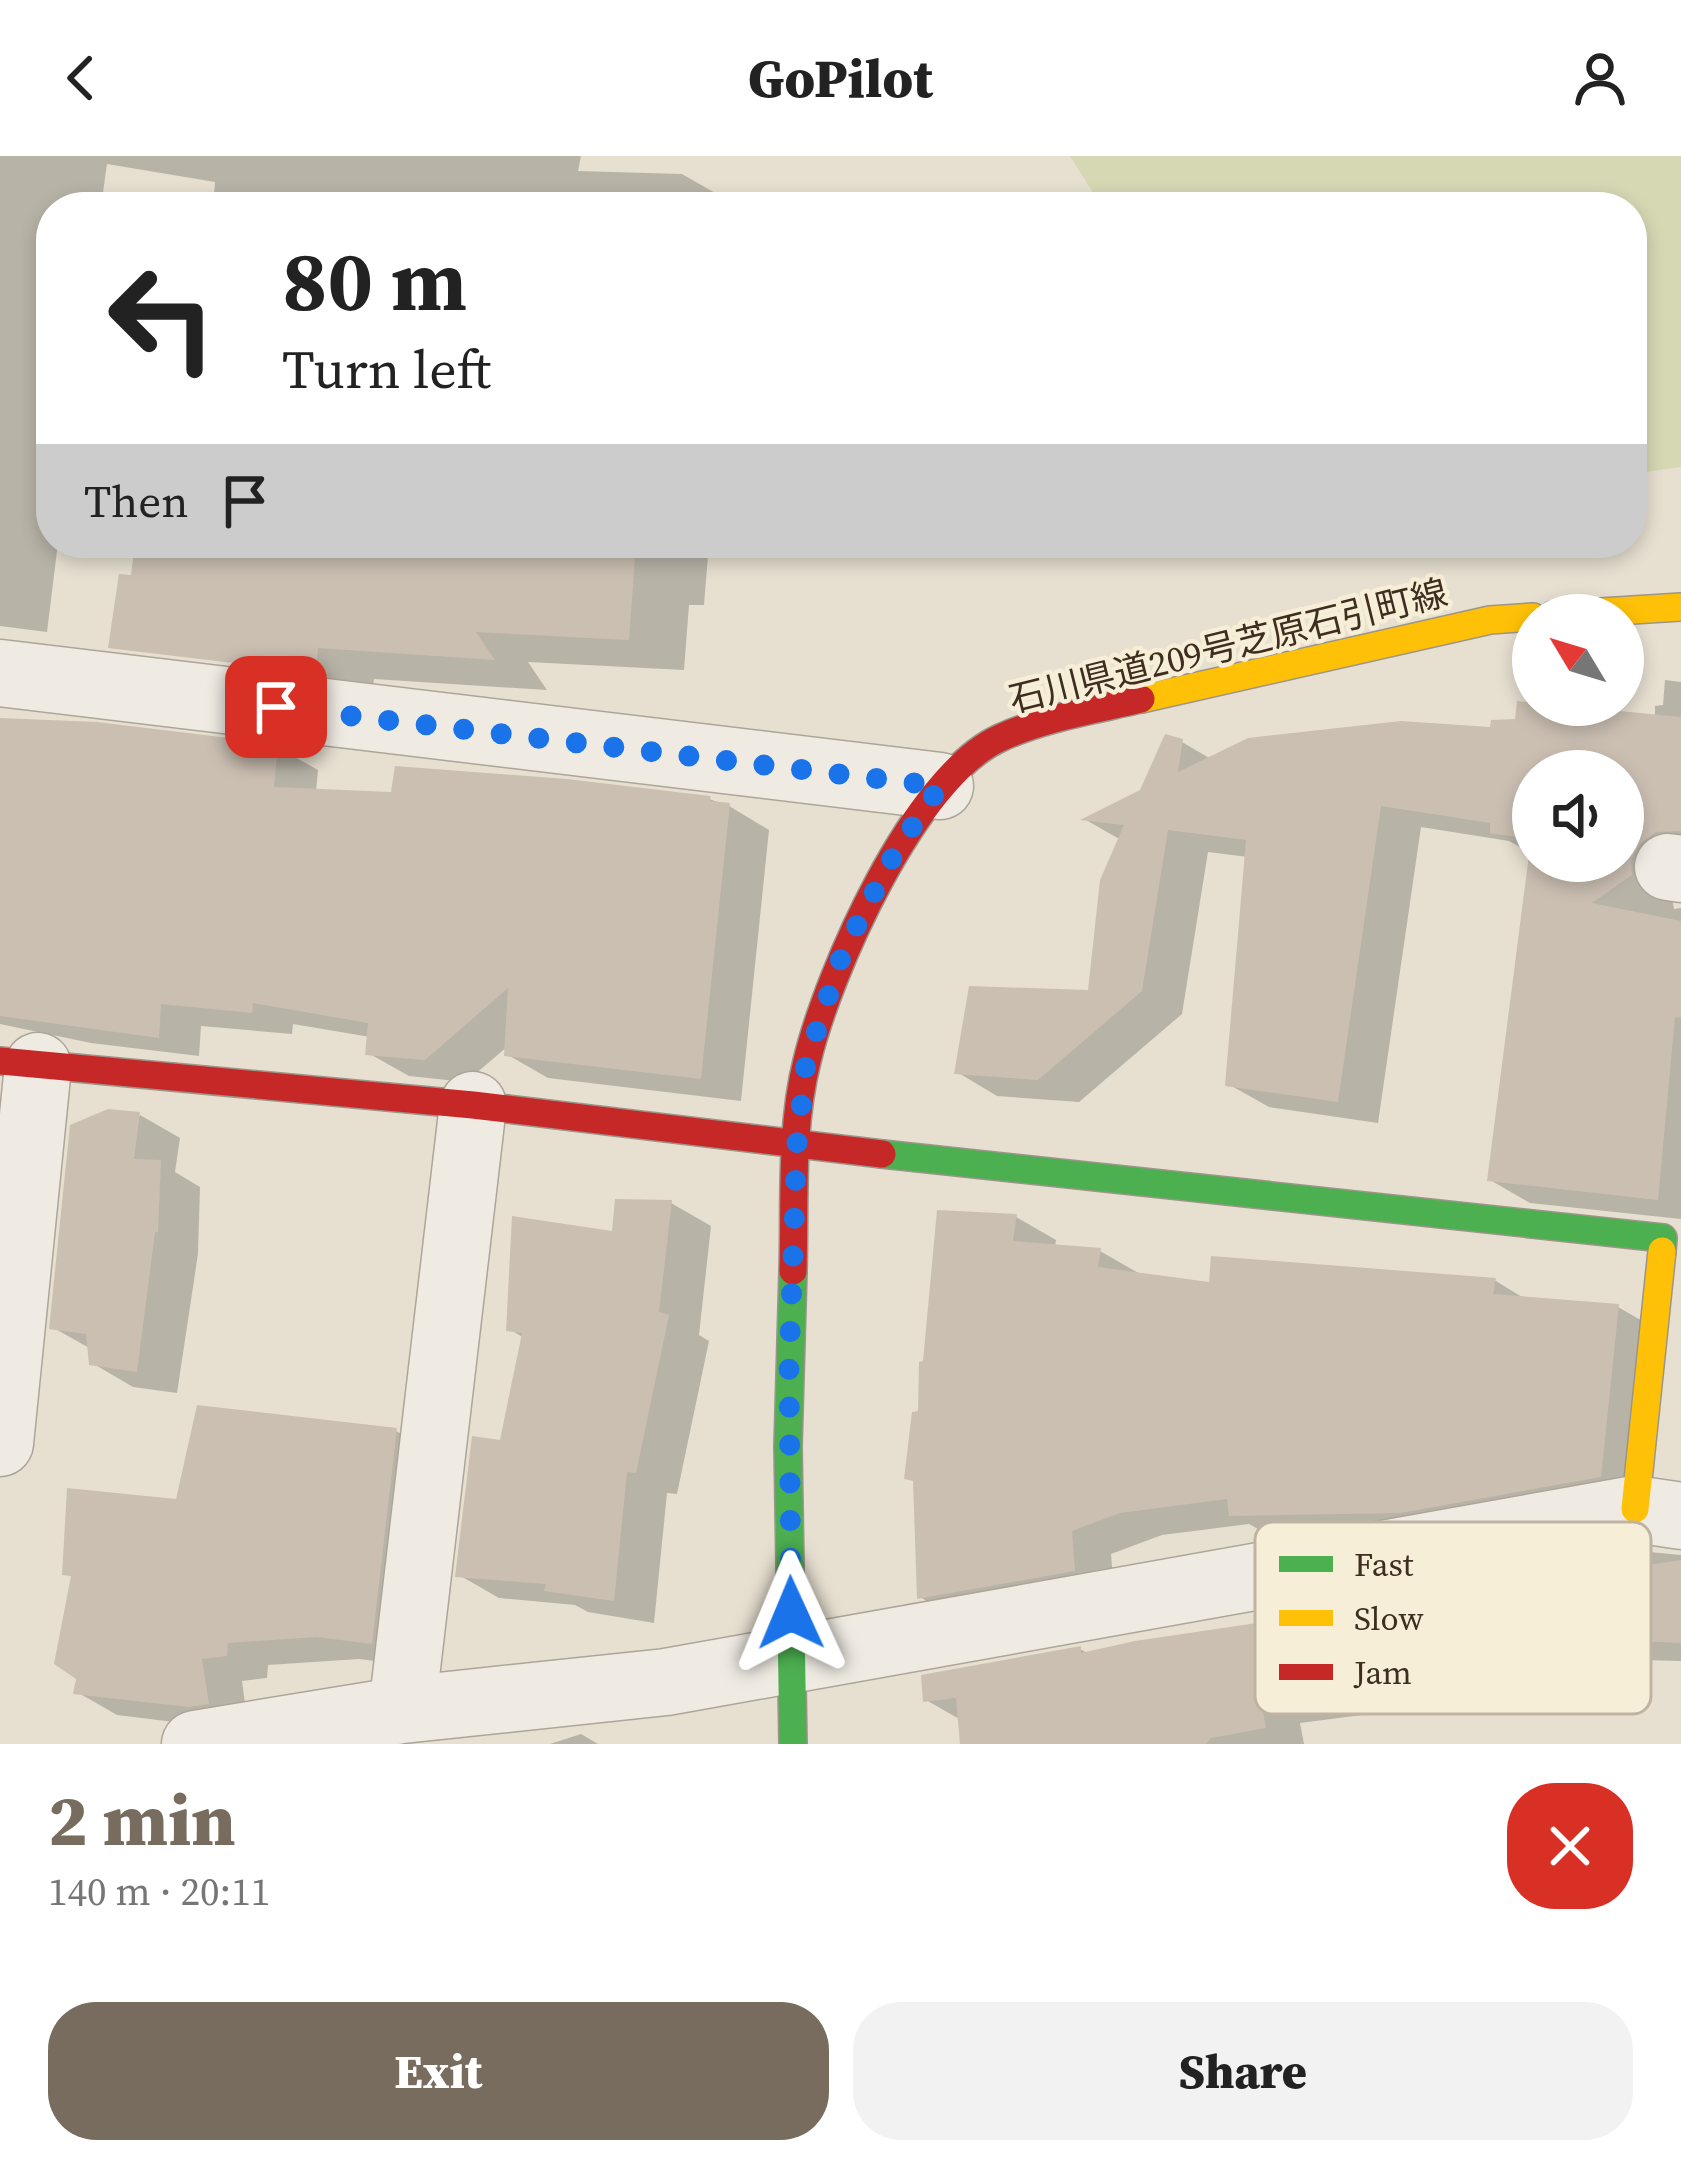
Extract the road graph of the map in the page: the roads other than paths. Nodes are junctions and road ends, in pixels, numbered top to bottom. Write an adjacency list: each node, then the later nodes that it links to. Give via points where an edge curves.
1 (1681, 607): 2 (street)
2 (1644, 609)
3 (1512, 618): 5 (street, 石川県道209号芝原石引町線, via 1066,716 996,739)
4 (0, 673): 5 (street)
5 (940, 786): 8 (street, 石川県道209号芝原石引町線, via 843,952 806,1063)
6 (19, 1064): 7 (street); 9 (street)
7 (473, 1105): 8 (street); 14 (street)
8 (797, 1143): 10 (street, via 1663,1238); 13 (street, 石川県道209号芝原石引町線, via 788,1446)
9 (0, 1443)
10 (1658, 1513): 11 (street)
11 (1604, 1522)
12 (1255, 1581): 13 (street)
13 (793, 1658): 14 (street, via 666,1682); 16 (street, 石川県道209号芝原石引町線)
14 (402, 1710): 15 (street)
15 (195, 1744)
16 (793, 1744)

